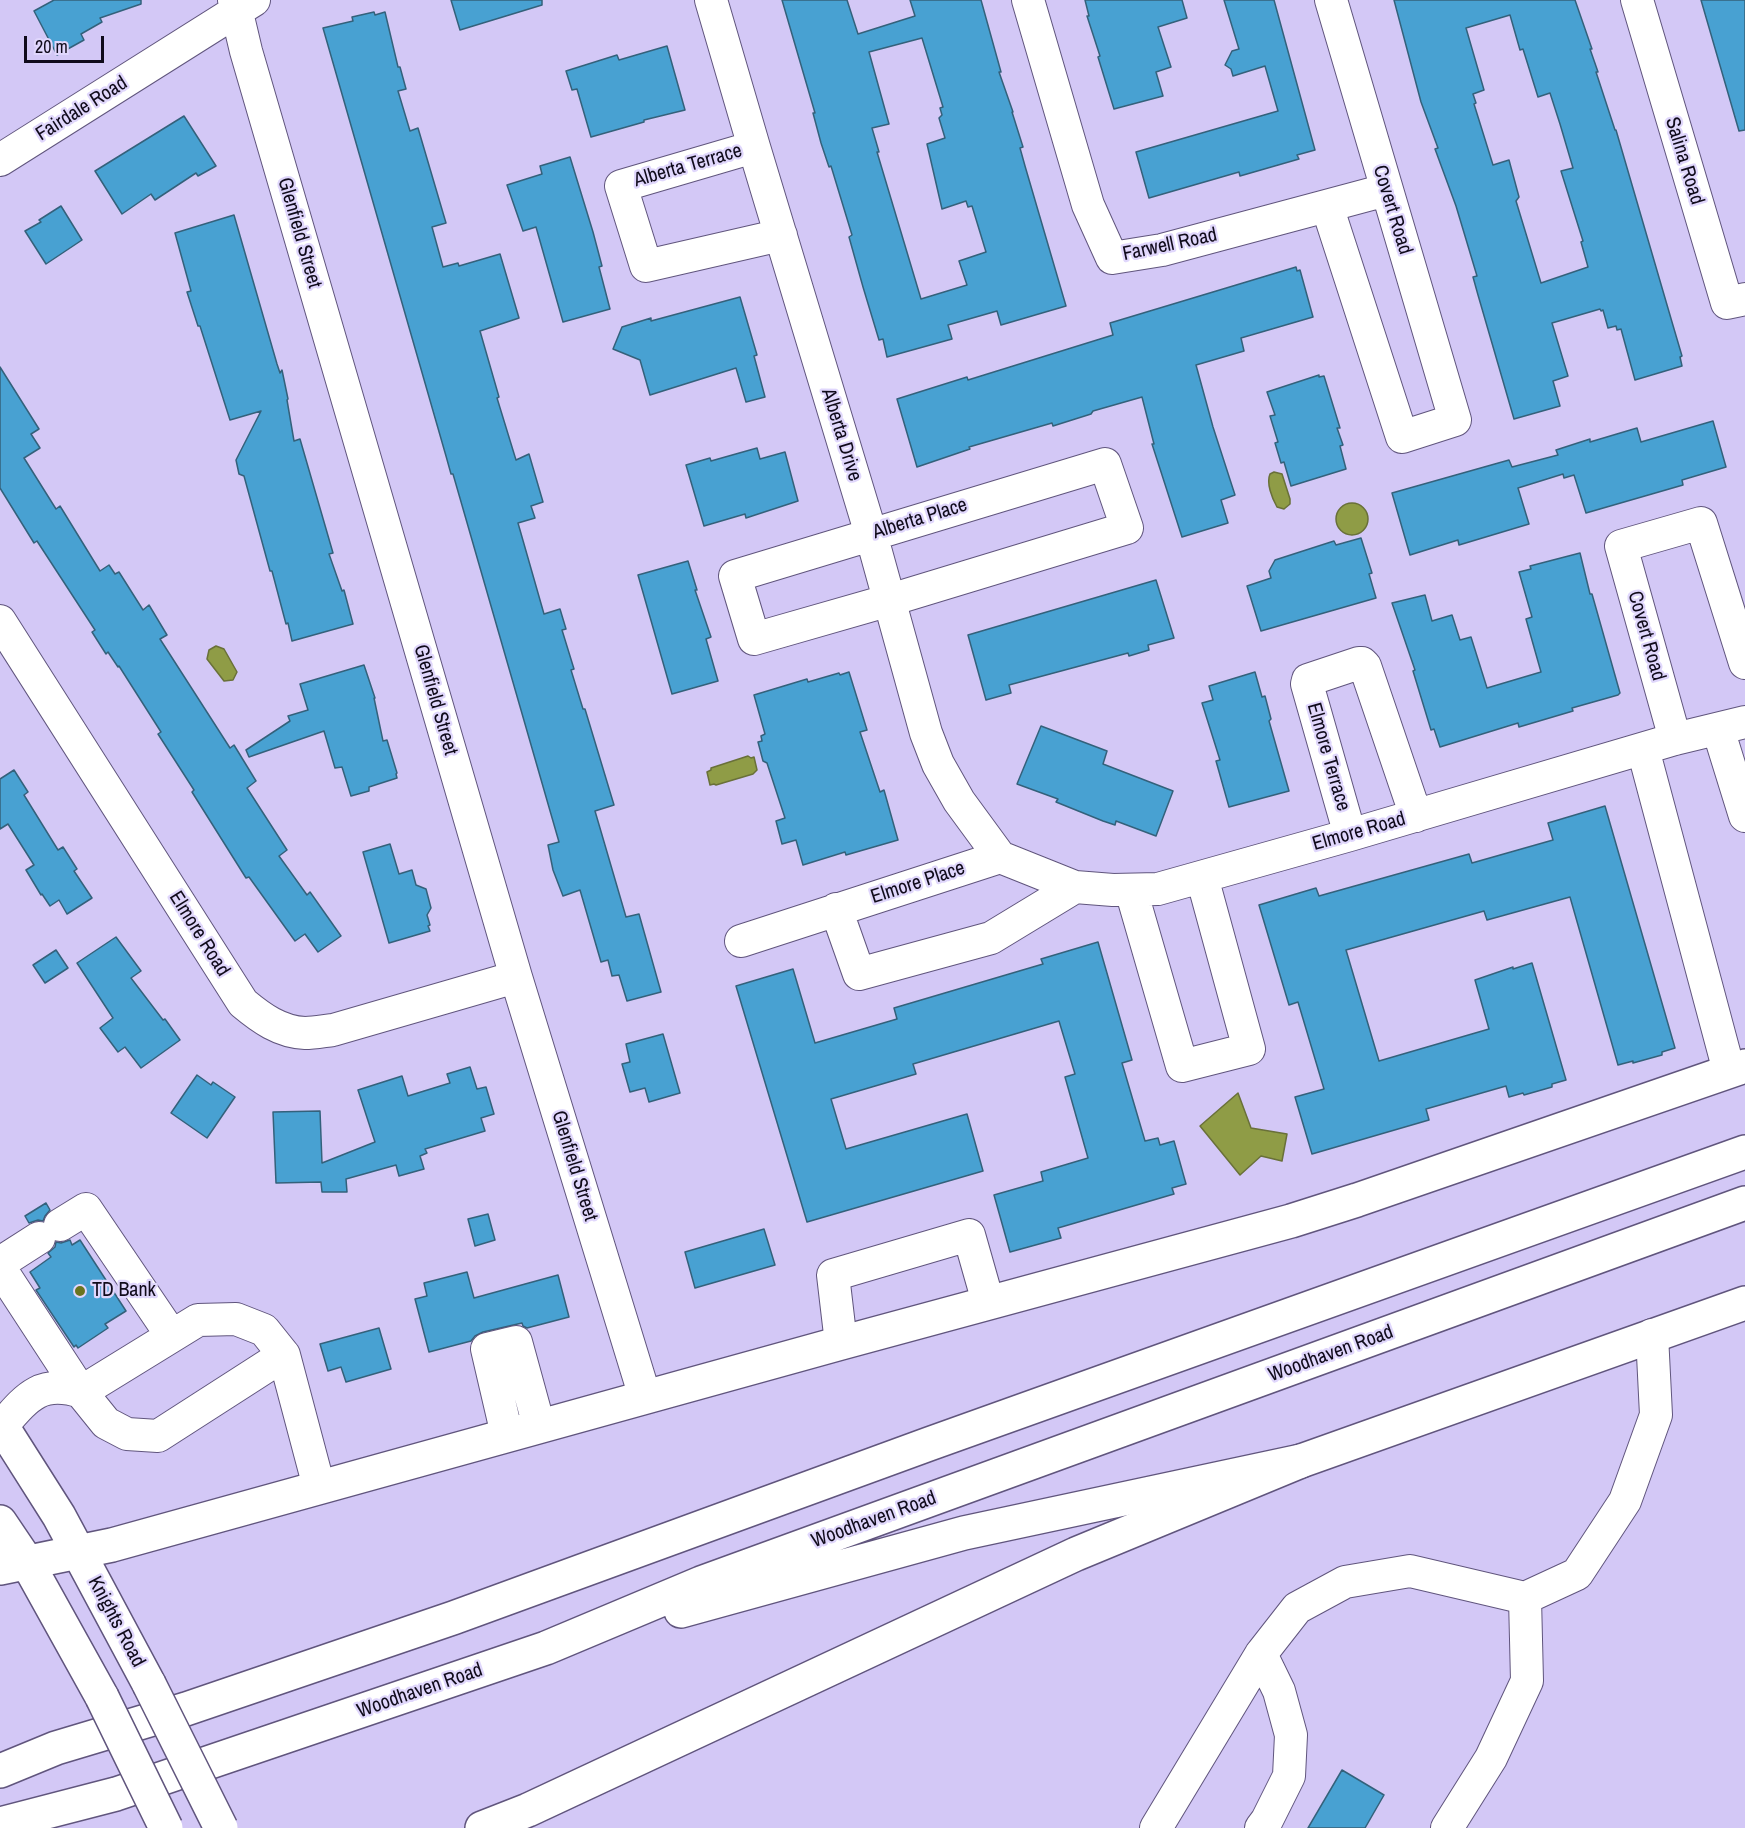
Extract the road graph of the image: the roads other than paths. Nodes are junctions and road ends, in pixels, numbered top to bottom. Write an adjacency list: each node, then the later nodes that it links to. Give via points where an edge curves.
1 (711, 0): 6 (street, Alberta Drive)
2 (1028, 0): 9 (street, Farwell Road, via 1089,205 1112,258 1162,250)
3 (1331, 0): 8 (street, Covert Road)
4 (1637, 0): 11 (street, Salina Road, via 1727,303)
5 (242, 4): 7 (street, Fairdale Road); 28 (street, Glenfield Street, via 250,63)
6 (754, 147): 10 (street, Alberta Drive); 10 (street, Alberta Terrace, via 621,186 646,266)
7 (0, 160)
8 (1386, 190): 9 (street, Farwell Road); 9 (street, Covert Road, via 1455,420 1402,437)
9 (1327, 206)
10 (781, 235): 12 (street, Alberta Drive)
11 (1745, 299)
12 (871, 534): 13 (street, Alberta Drive); 13 (street, Alberta Place, via 735,576 754,639); 13 (street, Alberta Place, via 1105,464 1127,528)
13 (890, 600): 22 (street, Alberta Drive, via 926,733 939,764 959,801)
14 (0, 621): 28 (street, Elmore Road, via 243,1003 262,1020 305,1033 333,1030)
15 (1745, 663): 17 (street, Covert Road, via 1701,523 1621,546)
16 (1731, 725): 17 (street, Elmore Road); 20 (street)
17 (1675, 739): 18 (street, Elmore Road)
18 (1643, 749): 19 (street, Elmore Road); 29 (street)
19 (1416, 816): 21 (street, Elmore Road); 21 (street, Elmore Terrace, via 1365,666 1359,663 1306,684)
20 (1745, 816)
21 (1350, 835): 23 (street, Elmore Road)
22 (1000, 857): 24 (street, Elmore Road); 26 (street, Elmore Place)
23 (1202, 877): 25 (street, Elmore Road, via 1158,889); 25 (street, via 1249,1049 1182,1066)
24 (1075, 887): 25 (street, Elmore Road); 26 (street, via 991,938 859,974)
25 (1131, 890)
26 (836, 909): 27 (street, Elmore Place)
27 (741, 941)
28 (516, 977): 42 (street, Glenfield Street)
29 (1737, 1069): 35 (main road, via 1357,1200)
30 (1745, 1152): 54 (main road, via 453,1618 186,1709)
31 (1745, 1203): 52 (main road, Woodhaven Road, via 700,1583)
32 (0, 1263): 38 (street, via 86,1209)
33 (0, 1268): 34 (street)
34 (8, 1293): 41 (street)
35 (988, 1302): 39 (main road); 39 (street, via 969,1235 833,1275)
36 (1745, 1303): 37 (main road)
37 (1652, 1335): 46 (main road); 51 (street, via 1656,1415 1625,1501 1577,1574)
38 (172, 1336): 40 (street, via 198,1320 236,1319 264,1330); 41 (street)
39 (841, 1342): 42 (main road)
40 (284, 1355): 41 (street, via 158,1436 127,1434 106,1423); 47 (street)
41 (81, 1392): 43 (street, via 50,1388 27,1398)
42 (645, 1397): 44 (main road)
43 (1, 1424): 49 (main road, Knights Road)
44 (539, 1426): 45 (main road); 45 (street, via 516,1342 487,1349)
45 (507, 1435): 47 (main road)
46 (1301, 1461): 52 (main road, via 964,1533); 60 (main road, via 1076,1554)
47 (319, 1487): 49 (main road)
48 (0, 1522): 50 (main road)
49 (79, 1551): 50 (main road); 59 (main road, Knights Road, bridge)
50 (14, 1565): 58 (main road, bridge, via 102,1697)
51 (1525, 1598): 53 (street, via 1410,1570 1345,1582 1297,1608); 63 (street, via 1527,1681 1491,1758)
52 (546, 1648): 57 (main road, Woodhaven Road, via 116,1794)
53 (1261, 1654): 61 (street); 62 (street, via 1279,1691 1291,1736 1289,1776)
54 (56, 1748): 55 (main road); 56 (main road)
55 (0, 1756)
56 (0, 1771)
57 (0, 1824)
58 (166, 1828)
59 (221, 1828)
60 (482, 1828)
61 (1156, 1828)
62 (1261, 1828)
63 (1447, 1828)

